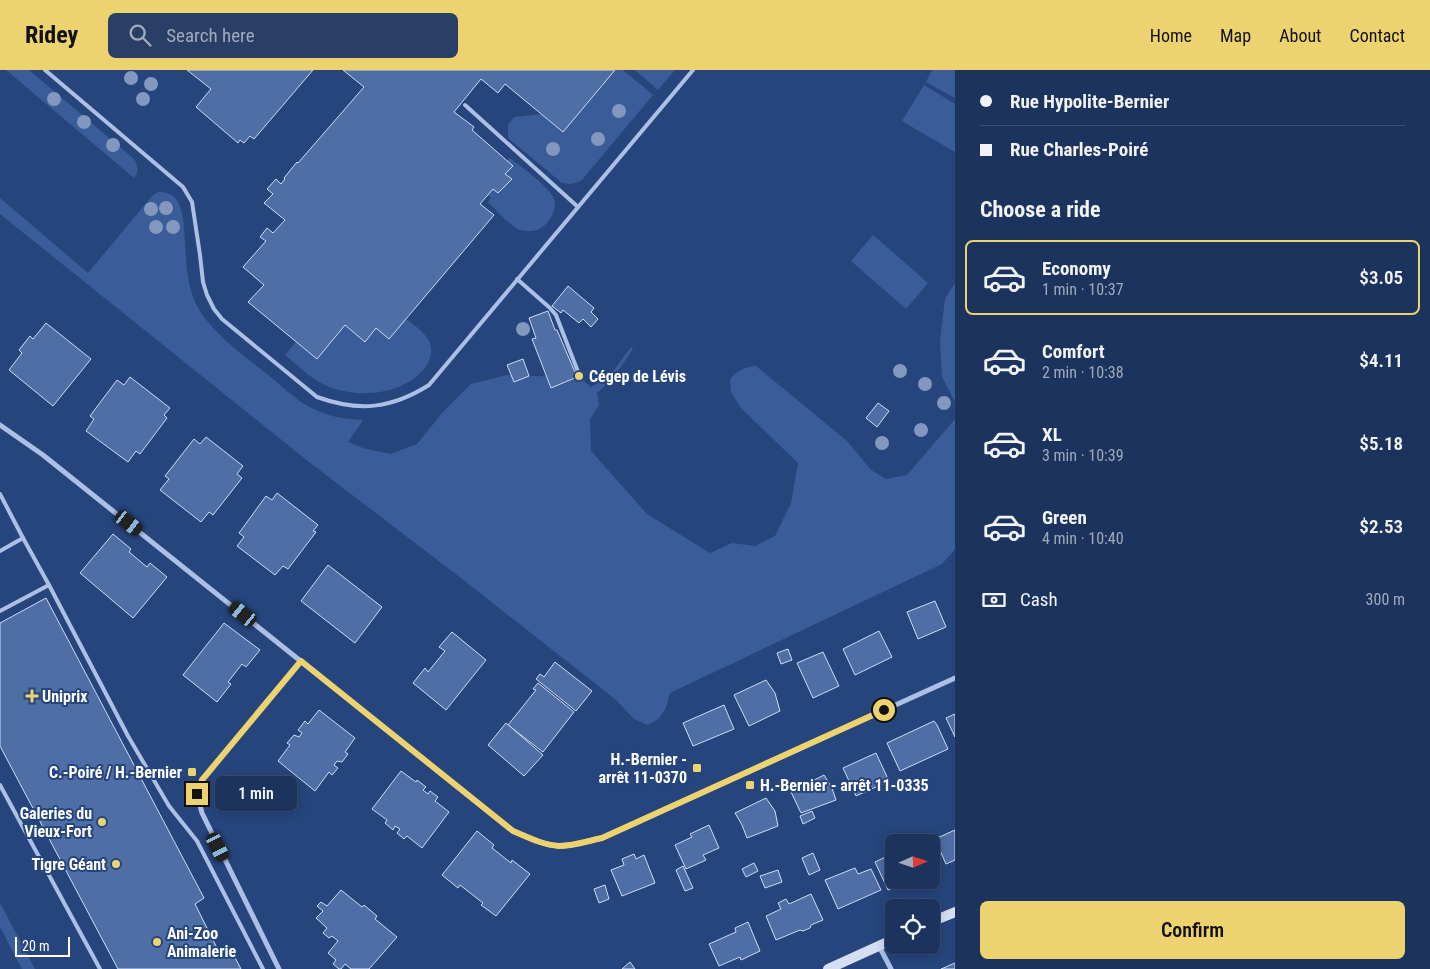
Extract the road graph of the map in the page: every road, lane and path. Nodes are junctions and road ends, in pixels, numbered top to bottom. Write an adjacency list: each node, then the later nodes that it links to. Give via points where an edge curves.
1 (45, 70): 5 (lane, via 183,187 192,202 203,282 214,309 318,397 333,403 362,407 391,403 417,393 429,385)
2 (693, 70): 4 (lane)
3 (465, 105): 4 (lane)
4 (578, 207): 5 (lane)
5 (517, 279): 6 (lane, via 556,315)
6 (580, 377)
7 (0, 425): 13 (street, via 43,455)
8 (0, 494): 9 (lane)
9 (23, 538): 10 (lane); 11 (lane)
10 (0, 550)
11 (49, 585): 12 (lane); 21 (lane, via 128,736 169,806 196,841)
12 (0, 610)
13 (301, 661): 14 (street, via 513,831 558,846 602,838); 22 (street, via 202,780 197,794 202,813)
14 (955, 678)
15 (0, 785): 20 (lane)
16 (955, 912): 17 (street)
17 (940, 918)
18 (885, 943): 19 (street)
19 (879, 946): 23 (street); 24 (street)
20 (100, 969)
21 (263, 969)
22 (279, 969)
23 (828, 969)
24 (892, 969)

